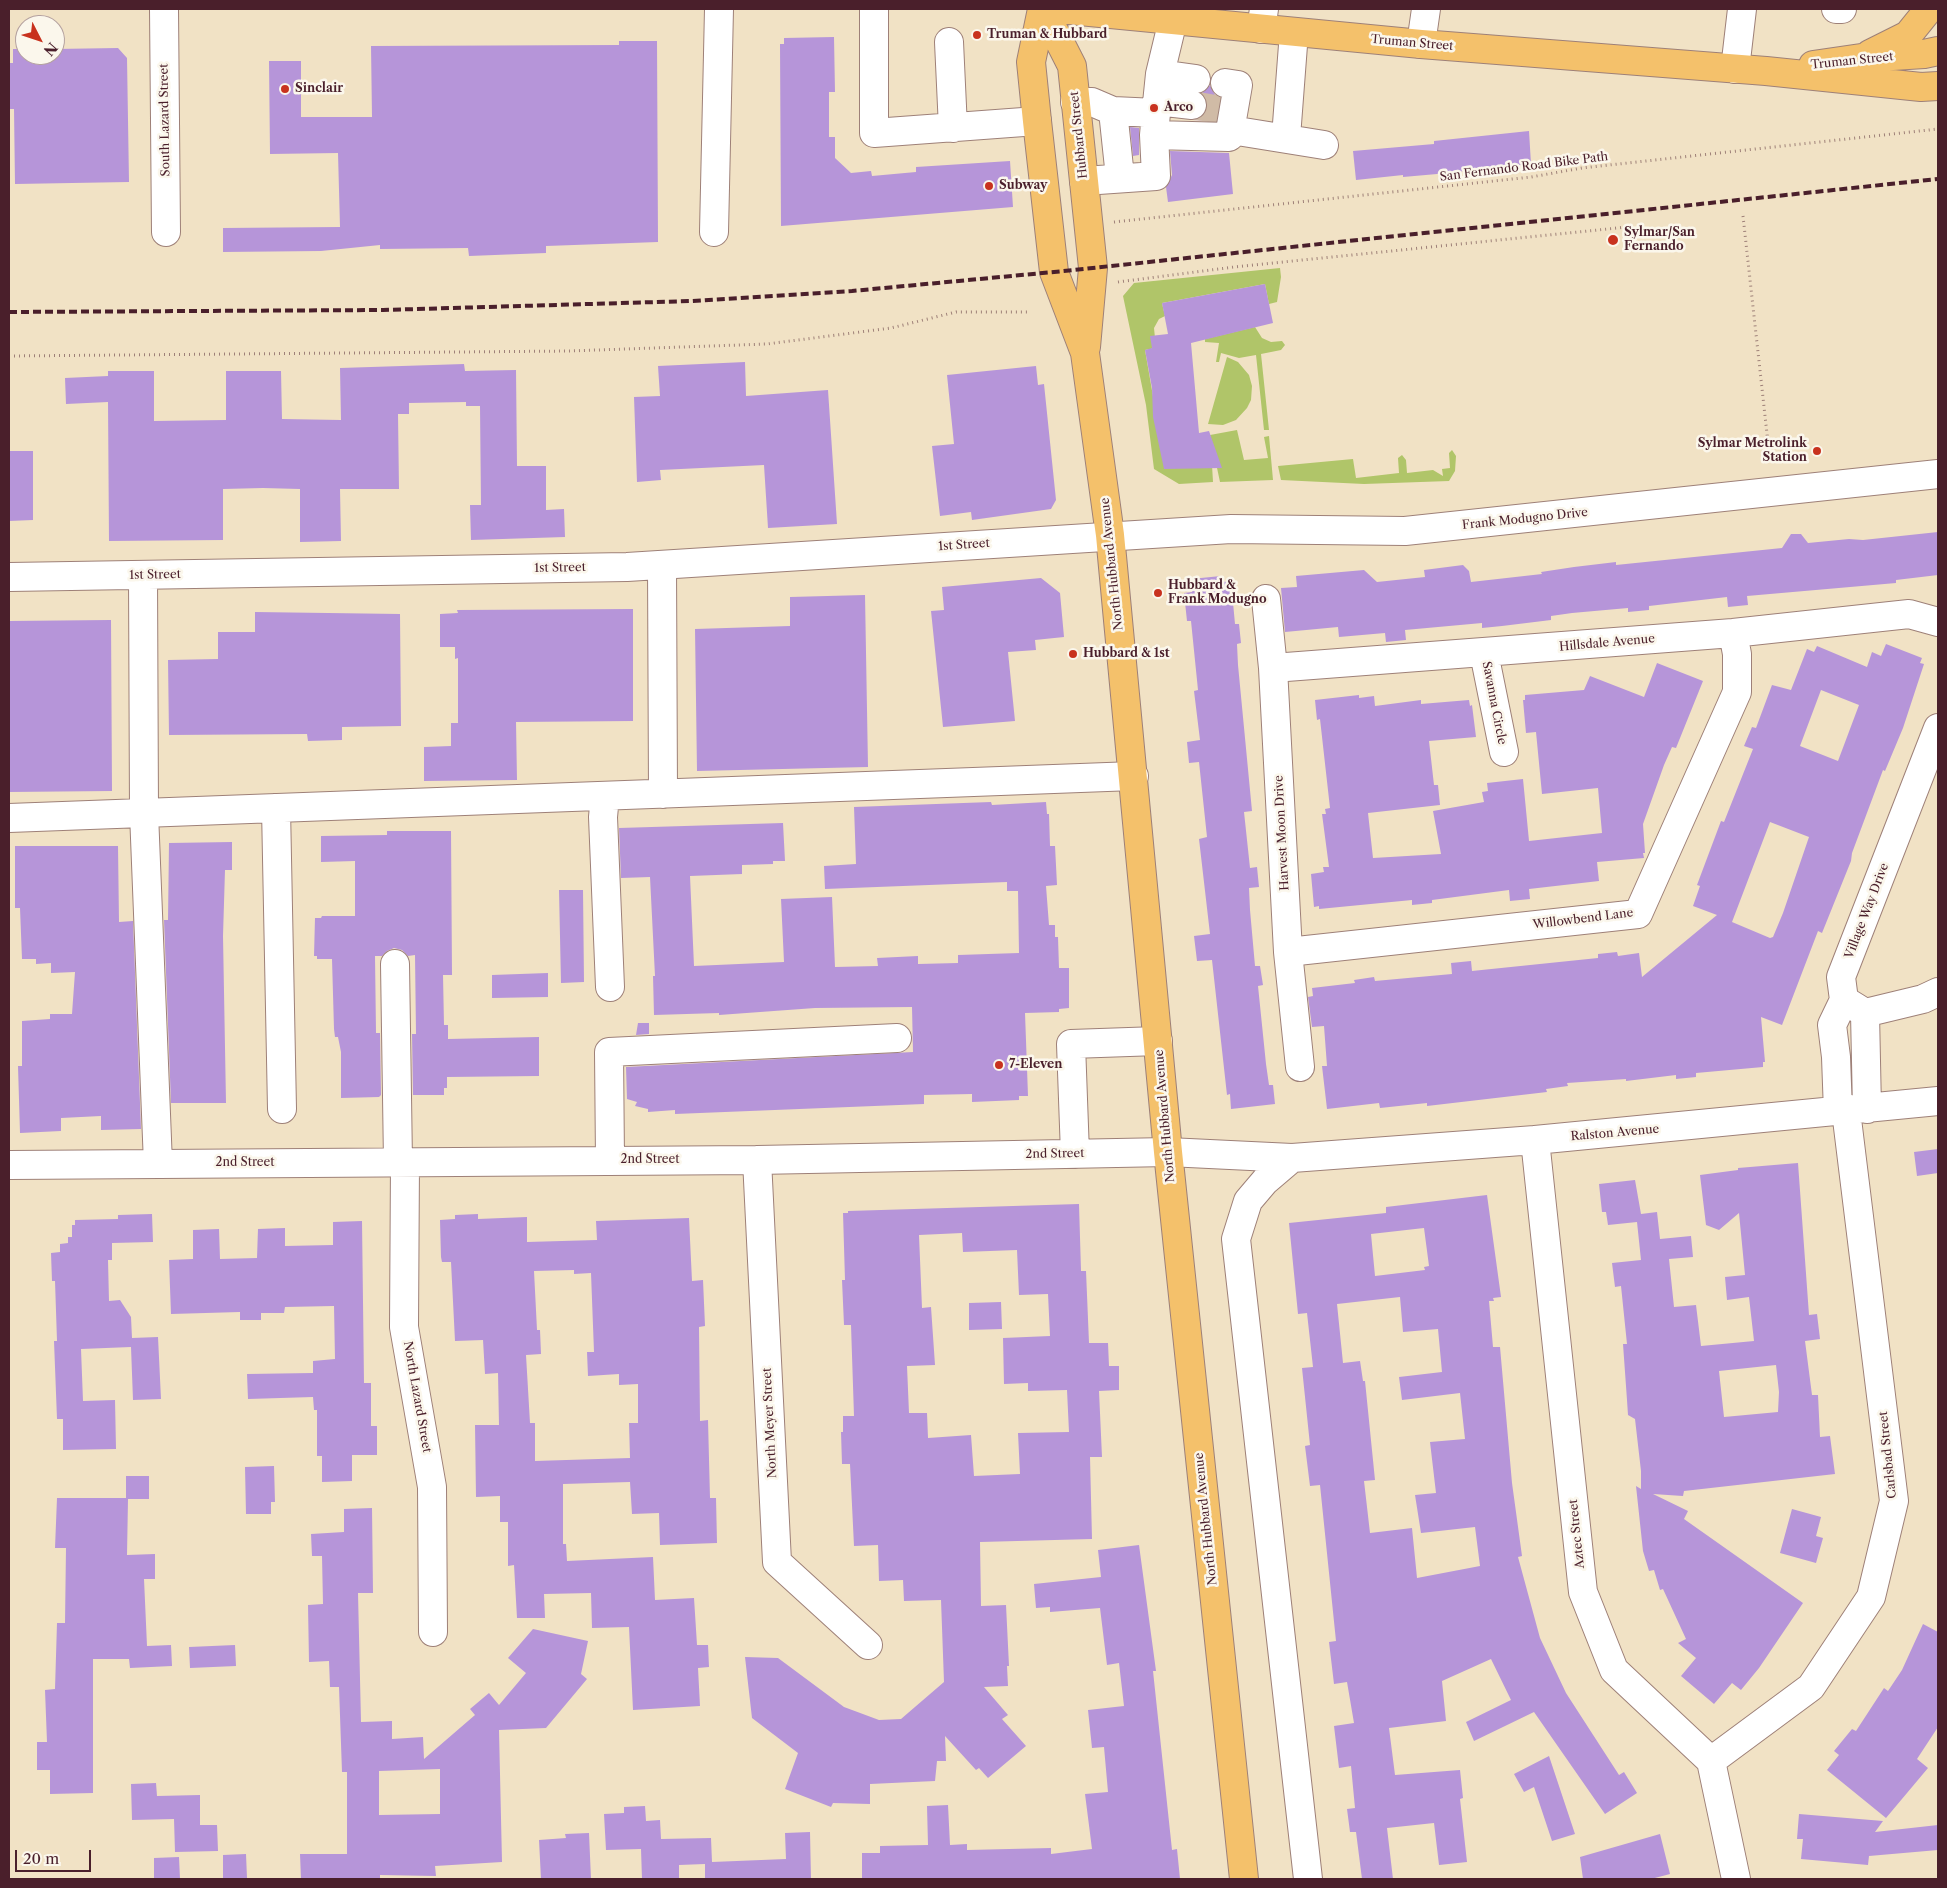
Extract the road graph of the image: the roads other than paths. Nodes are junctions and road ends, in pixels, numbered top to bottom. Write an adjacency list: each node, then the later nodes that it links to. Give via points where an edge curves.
1 (164, 9): 35 (street, South Lazard Street)
2 (718, 9): 36 (street)
3 (874, 9): 30 (street, via 874,133)
4 (1043, 9): 24 (main road, Hubbard Street, via 1072,66); 29 (main road, Hubbard Street, via 1031,62)
5 (1059, 9): 12 (main road, Truman Street)
6 (1426, 9): 15 (street)
7 (1742, 9): 18 (street)
8 (1836, 9): 9 (street)
9 (1842, 9)
10 (1929, 9): 17 (main road, via 1908,35)
11 (1263, 19): 12 (main road, Truman Street); 13 (main road, Truman Street)
12 (1173, 20): 20 (street)
13 (1294, 32): 15 (main road, Truman Street); 31 (street)
14 (949, 42): 30 (street)
15 (1421, 44): 18 (main road, Truman Street)
16 (1938, 51): 17 (main road, Truman Street)
17 (1862, 58): 19 (main road, Truman Street)
18 (1735, 69): 19 (main road, Truman Street)
19 (1766, 71): 23 (main road, Truman Street)
20 (1160, 74): 21 (street); 27 (street)
21 (1196, 79)
22 (1225, 83): 28 (street, via 1238,84)
23 (1938, 86)
24 (1075, 102): 26 (street, via 1092,102); 34 (main road, Hubbard Street)
25 (1192, 105): 27 (street)
26 (1113, 111): 27 (street); 33 (street)
27 (1156, 116): 28 (street, via 1229,137); 33 (street, via 1156,176)
28 (1228, 118): 31 (street)
29 (1037, 121): 30 (street); 38 (main road, Hubbard Street)
30 (953, 128)
31 (1286, 137): 32 (street)
32 (1324, 145)
33 (1120, 177): 34 (street)
34 (1084, 181): 37 (main road, Hubbard Street)
35 (166, 232)
36 (714, 232)
37 (1093, 268): 39 (main road, North Hubbard Avenue)
38 (1054, 272): 39 (main road, North Hubbard Avenue)
39 (1085, 353): 41 (main road, North Hubbard Avenue)
40 (1938, 474): 41 (street, Frank Modugno Drive, via 1405,531 1231,529)
41 (1110, 535): 42 (street, 1st Street); 52 (main road, North Hubbard Avenue)
42 (662, 565): 43 (street, 1st Street); 53 (street)
43 (144, 575): 44 (street, 1st Street); 56 (street)
44 (9, 577)
45 (1266, 599): 49 (street, Harvest Moon Drive)
46 (1938, 622): 47 (street, Hillsdale Avenue, via 1909,614)
47 (1734, 633): 48 (street, Hillsdale Avenue); 58 (street, Willowbend Lane, via 1737,692 1638,914)
48 (1484, 653): 49 (street, Hillsdale Avenue); 51 (street, Savanna Circle)
49 (1273, 668): 58 (street, Harvest Moon Drive)
50 (1938, 728): 62 (street, Village Way Drive, via 1841,977)
51 (1504, 752)
52 (1134, 776): 53 (street); 64 (main road, North Hubbard Avenue)
53 (663, 794): 54 (street)
54 (605, 796): 55 (street); 60 (street, via 603,817)
55 (276, 808): 56 (street); 67 (street)
56 (144, 813): 57 (street); 76 (street)
57 (9, 818)
58 (1288, 952): 65 (street, Harvest Moon Drive)
59 (395, 964): 75 (street, North Lazard Street)
60 (610, 987)
61 (1938, 992): 62 (street, via 1923,999)
62 (1854, 1007): 68 (street, Carlsbad Street, via 1832,1025 1836,1057)
63 (897, 1038): 73 (street, via 609,1052)
64 (1158, 1041): 70 (main road, North Hubbard Avenue); 71 (street, via 1071,1044)
65 (1300, 1067)
66 (1938, 1102): 68 (street, Ralston Avenue)
67 (282, 1109)
68 (1850, 1111): 69 (street, Ralston Avenue); 80 (street, Carlsbad Street, via 1894,1501 1872,1597 1811,1687)
69 (1535, 1140): 72 (street, Ralston Avenue); 80 (street, Aztec Street, via 1583,1592 1614,1670)
70 (1168, 1152): 71 (street, 2nd Street); 72 (street, 2nd Street); 81 (main road, North Hubbard Avenue)
71 (1075, 1154): 74 (street, 2nd Street)
72 (1292, 1158): 82 (street, via 1248,1201 1236,1240)
73 (610, 1160): 74 (street, 2nd Street); 75 (street, 2nd Street)
74 (757, 1160): 79 (street, North Meyer Street, via 777,1562)
75 (401, 1162): 76 (street, 2nd Street); 78 (street, North Lazard Street, via 404,1327 432,1487)
76 (158, 1164): 77 (street, 2nd Street)
77 (9, 1165)
78 (433, 1632)
79 (868, 1645)
80 (1711, 1761): 83 (street)
81 (1244, 1879)
82 (1308, 1879)
83 (1736, 1879)

